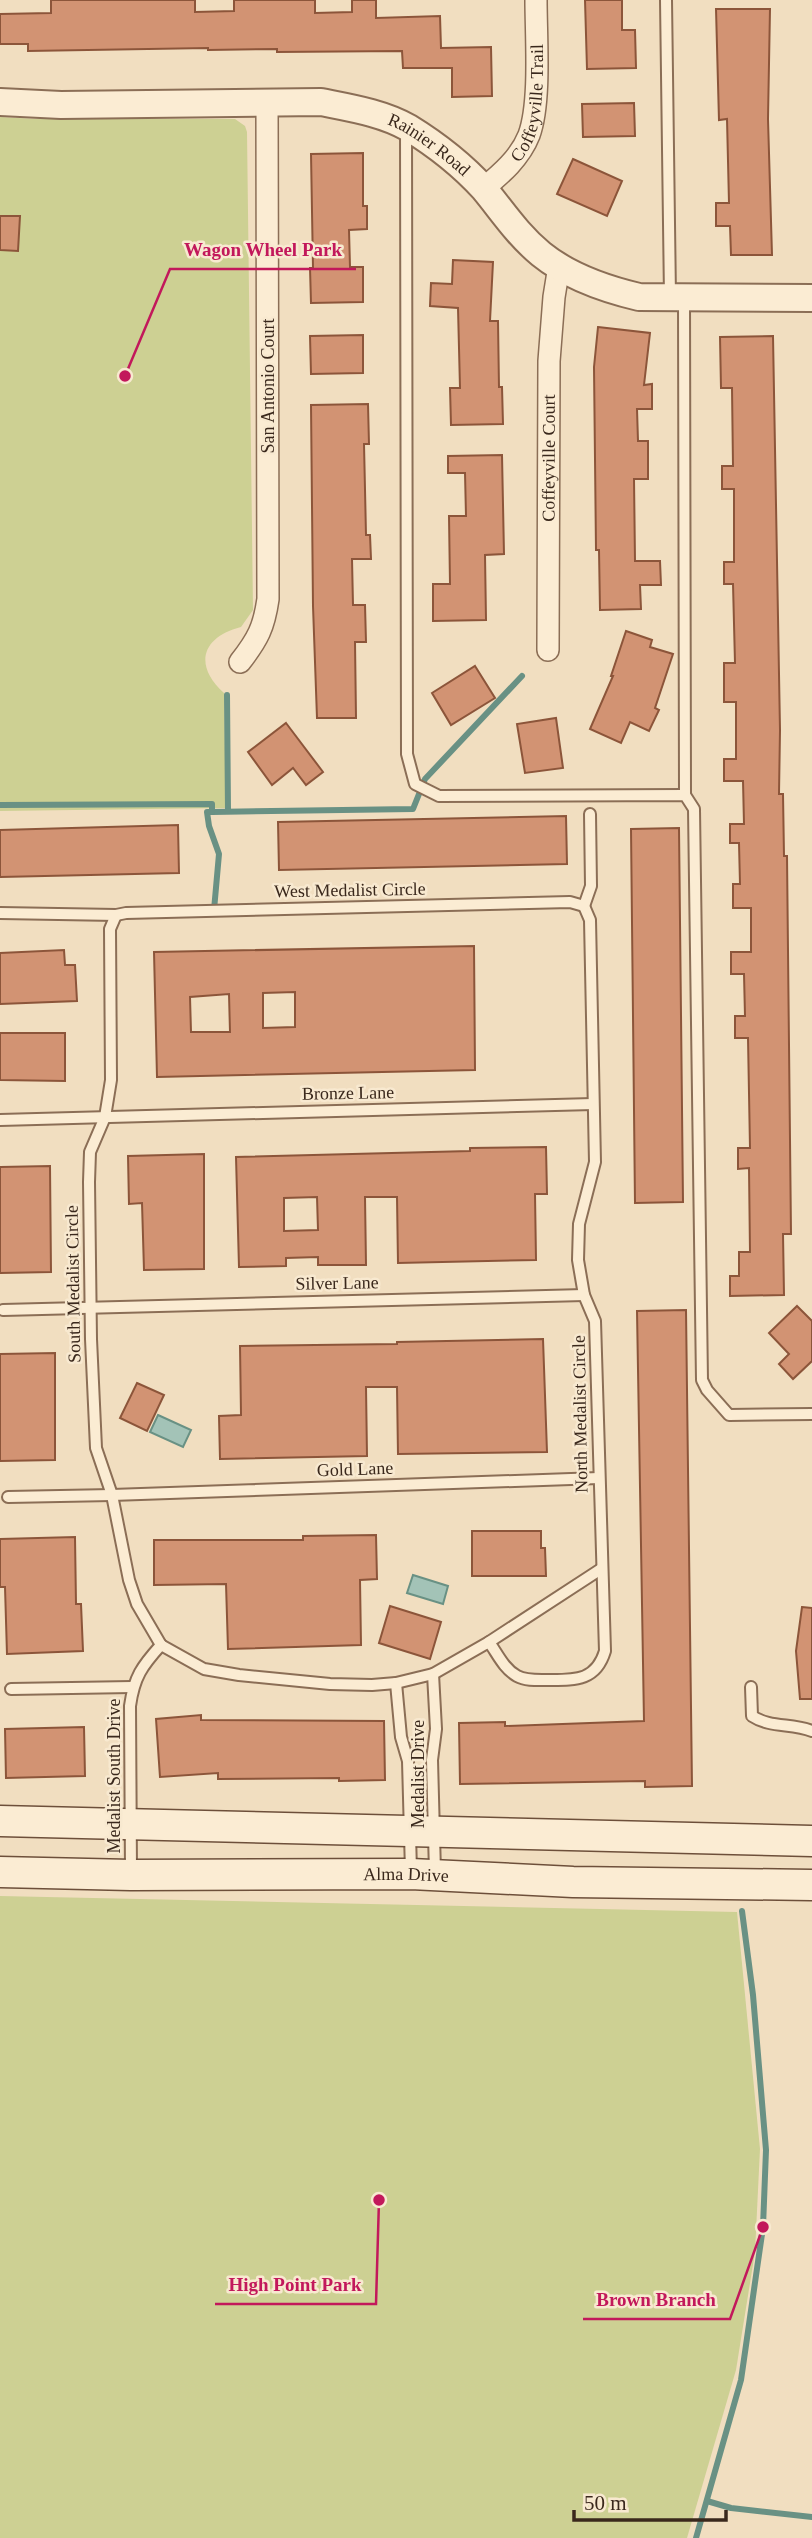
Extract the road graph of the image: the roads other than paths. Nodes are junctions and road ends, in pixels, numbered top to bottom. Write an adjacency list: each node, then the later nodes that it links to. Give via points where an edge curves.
1 (536, 0): 6 (street, Coffeyville Trail, via 536,61 528,136 516,158)
2 (666, 0): 8 (lane)
3 (0, 102): 4 (street, Rainier Road)
4 (267, 102): 5 (street, Rainier Road, via 321,102 363,110); 11 (street, San Antonio Court, via 268,598 265,624)
5 (406, 127): 6 (street, Rainier Road, via 439,148); 12 (lane, via 407,754 415,784 439,796)
6 (483, 189): 7 (street, Rainier Road, via 523,237)
7 (559, 266): 8 (street, Rainier Road, via 615,292); 10 (street, Coffeyville Court, via 549,360)
8 (677, 297): 9 (street, Rainier Road); 12 (lane)
9 (812, 298)
10 (548, 650)
11 (240, 662)
12 (685, 795): 23 (lane, via 694,808 702,1380 729,1415)
13 (590, 814): 14 (lane, via 591,886)
14 (584, 906): 16 (lane, West Medalist Circle, via 570,902); 17 (lane, North Medalist Circle, via 590,920)
15 (0, 913): 16 (lane, West Medalist Circle)
16 (116, 915): 18 (lane, South Medalist Circle, via 110,929 111,1080)
17 (593, 1104): 18 (lane, Bronze Lane); 20 (lane, North Medalist Circle, via 595,1162 579,1224 578,1260)
18 (105, 1117): 19 (lane, Bronze Lane); 21 (lane, South Medalist Circle, via 90,1152)
19 (0, 1120)
20 (584, 1295): 21 (lane, Silver Lane); 24 (lane, North Medalist Circle, via 595,1321)
21 (91, 1307): 22 (lane, Silver Lane); 25 (lane, South Medalist Circle, via 96,1448)
22 (3, 1310)
23 (812, 1414)
24 (599, 1478): 25 (lane, Gold Lane); 27 (lane, North Medalist Circle)
25 (111, 1495): 26 (lane, Gold Lane); 29 (lane, South Medalist Circle, via 133,1592)
26 (8, 1497)
27 (601, 1569): 28 (lane); 28 (lane, North Medalist Circle, via 605,1651 593,1672 578,1680 529,1680 515,1675)
28 (489, 1642): 30 (lane)
29 (160, 1646): 31 (lane, via 204,1669 239,1675 330,1684); 32 (lane, Medalist South Drive, via 142,1666)
30 (433, 1674): 31 (lane); 38 (lane, Medalist Drive, via 436,1729)
31 (396, 1683): 38 (lane, Medalist Drive, via 401,1737)
32 (132, 1687): 34 (lane); 37 (lane, Medalist South Drive)
33 (751, 1687): 35 (lane, via 752,1716 762,1723)
34 (11, 1689)
35 (812, 1731)
36 (0, 1821): 37 (main road)
37 (131, 1824): 38 (main road); 42 (lane, Medalist South Drive)
38 (423, 1831): 39 (main road); 41 (lane, Medalist Drive); 41 (lane, Medalist Drive)
39 (812, 1840)
40 (0, 1872): 42 (main road, Alma Drive)
41 (423, 1874): 42 (main road, Alma Drive); 43 (main road, Alma Drive, via 573,1882)
42 (131, 1875)
43 (812, 1885)

